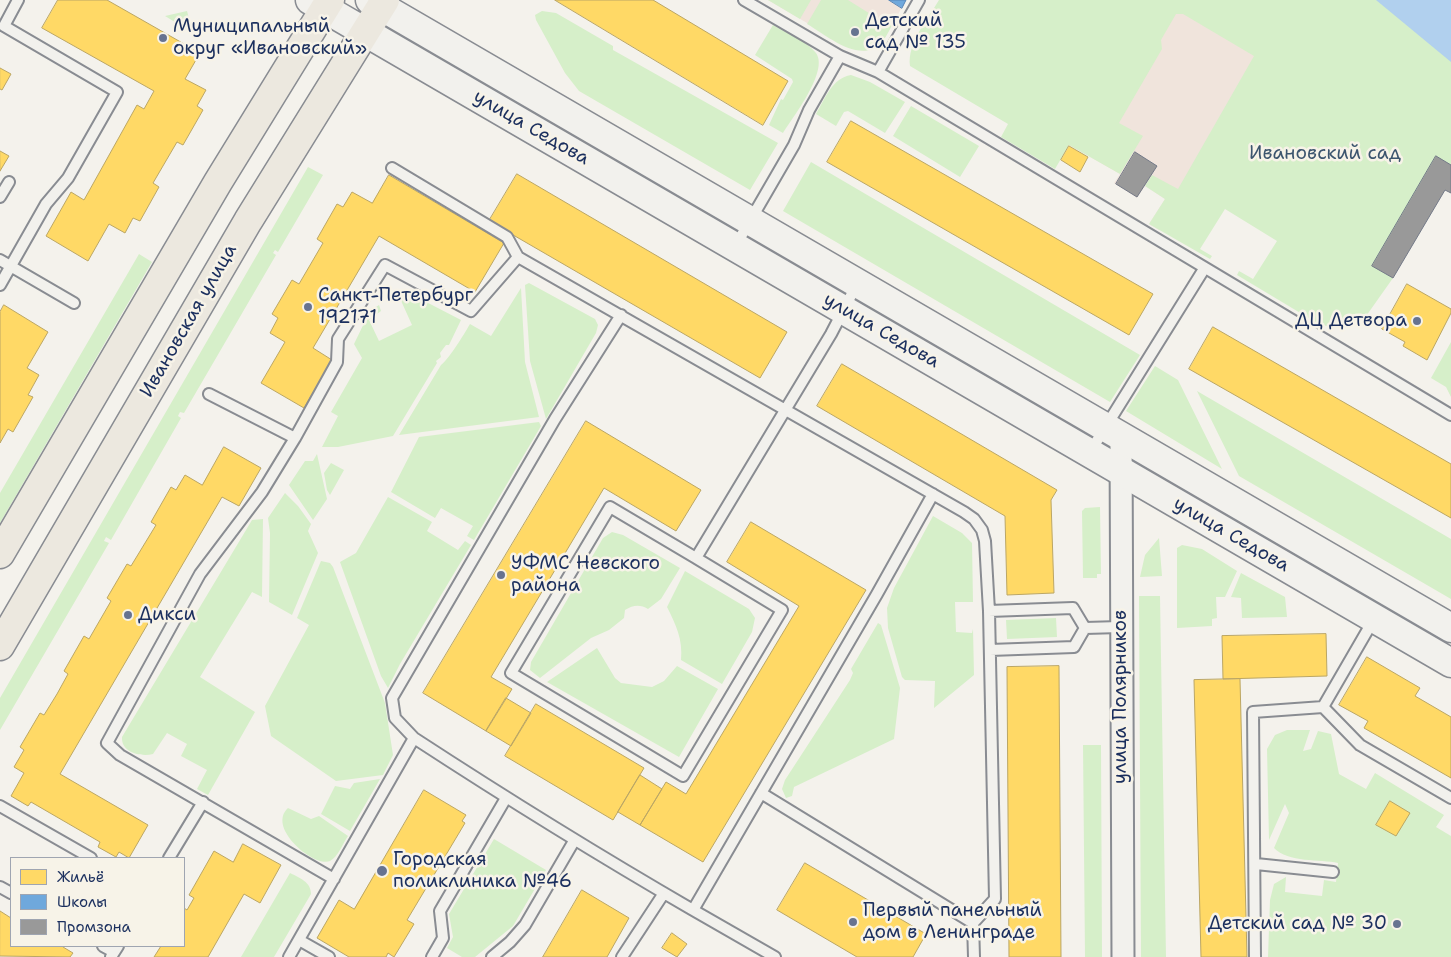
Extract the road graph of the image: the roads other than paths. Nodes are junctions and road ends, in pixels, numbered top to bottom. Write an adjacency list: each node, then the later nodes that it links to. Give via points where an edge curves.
1 (18, 0): 16 (lane, via 4,26 117,92 68,178 46,204)
2 (744, 0): 7 (lane)
3 (919, 0): 8 (lane)
4 (379, 2): 6 (main road, Ивановская улица); 12 (main road, улица Седова)
5 (322, 3): 6 (main road, улица Седова); 31 (main road)
6 (366, 33): 13 (main road, улица Седова); 38 (main road, Ивановская улица, via 248,221)
7 (840, 56): 8 (lane); 12 (lane)
8 (878, 72): 17 (lane)
9 (392, 168): 14 (lane, via 507,237)
10 (9, 182): 11 (lane)
11 (0, 198)
12 (752, 221): 13 (lane); 18 (main road, улица Седова)
13 (736, 247): 21 (main road, улица Седова)
14 (518, 257): 22 (lane); 27 (lane, via 472,311 385,265 338,339 337,362)
15 (0, 260): 16 (lane)
16 (11, 266): 19 (lane); 20 (lane)
17 (1204, 268): 25 (lane); 26 (lane)
18 (858, 283): 21 (lane); 26 (main road, улица Седова)
19 (0, 284)
20 (74, 303)
21 (842, 309): 24 (lane, via 831,334); 28 (main road, улица Седова)
22 (621, 315): 24 (lane); 42 (lane, via 555,419 392,698 396,718)
23 (209, 394): 27 (lane)
24 (786, 409): 30 (lane); 32 (lane)
25 (1451, 415)
26 (1113, 432): 28 (lane); 29 (street, улица Полярников); 37 (main road, улица Седова)
27 (295, 438): 46 (lane, via 262,492 200,574 107,743 120,755)
28 (1089, 453): 29 (main road, улица Седова)
29 (1121, 471): 34 (main road, улица Седова); 35 (street, улица Полярников)
30 (933, 494): 33 (lane, via 969,516 982,530); 43 (lane)
31 (0, 554)
32 (696, 558): 32 (lane, via 610,507 511,673 683,776 782,610)
33 (989, 611): 36 (lane, via 1073,608); 39 (lane)
34 (1374, 618): 40 (main road, улица Седова); 41 (lane)
35 (1120, 627): 36 (lane); 65 (street, улица Полярников)
36 (1086, 628): 39 (lane, via 1074,646)
37 (1451, 628)
38 (0, 646)
39 (990, 650): 56 (lane, via 995,899)
40 (1451, 664)
41 (1323, 707): 45 (lane, via 1360,745); 51 (lane, via 1253,712)
42 (414, 738): 44 (lane); 53 (lane)
43 (761, 794): 55 (lane); 56 (lane)
44 (506, 798): 48 (lane); 60 (lane, via 440,911 443,938)
45 (1451, 798)
46 (203, 802): 50 (lane); 53 (lane)
47 (0, 806): 49 (lane)
48 (574, 841): 54 (lane); 61 (lane, via 525,925)
49 (88, 857)
50 (170, 857)
51 (1256, 864): 52 (lane); 66 (lane)
52 (1333, 872)
53 (334, 880): 57 (lane)
54 (664, 893): 55 (lane); 62 (lane)
55 (694, 910): 63 (lane)
56 (974, 923): 64 (lane)
57 (299, 940): 58 (lane); 59 (lane)
58 (289, 957)
59 (329, 957)
60 (432, 957)
61 (492, 957)
62 (622, 957)
63 (775, 957)
64 (974, 957)
65 (1122, 957)
66 (1255, 957)

